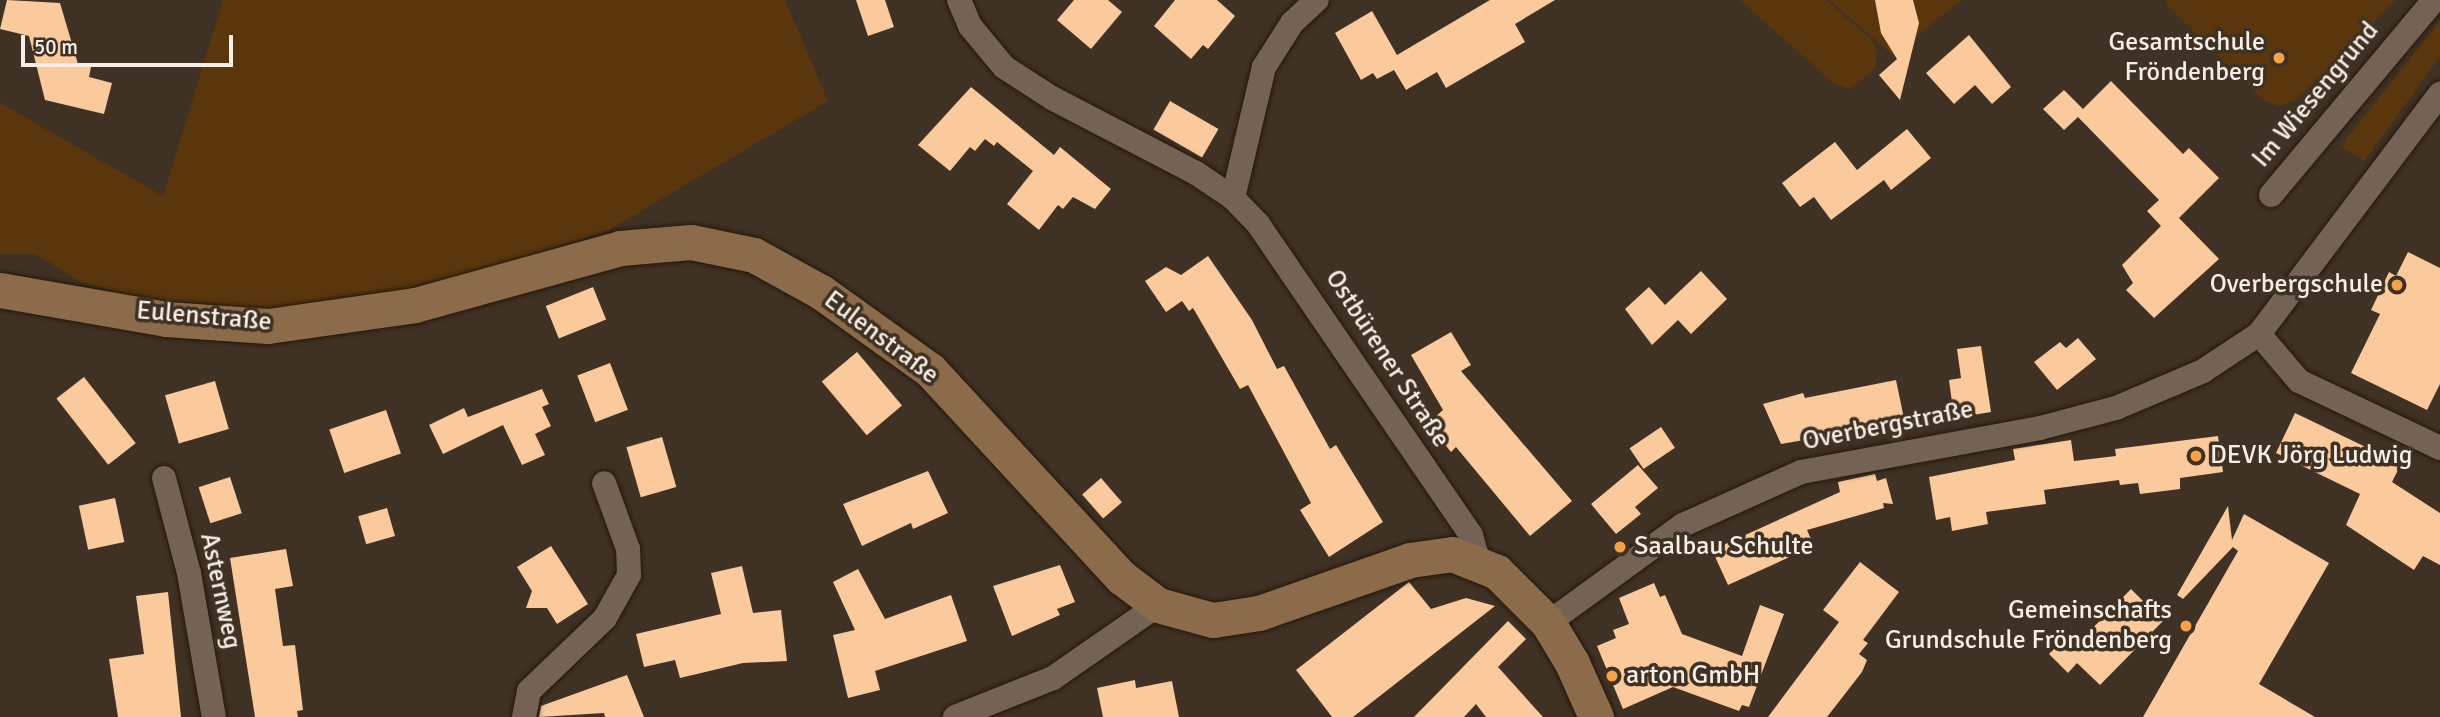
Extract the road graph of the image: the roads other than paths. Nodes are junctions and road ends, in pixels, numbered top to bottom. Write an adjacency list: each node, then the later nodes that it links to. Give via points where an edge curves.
1 (959, 0): 6 (street, Ostbürener Straße, via 970,26 1004,67)
2 (1317, 0): 6 (street, via 1292,23 1264,67)
3 (2434, 0): 5 (street, Im Wiesengrund)
4 (2440, 94): 8 (street, Overbergstraße)
5 (2270, 195)
6 (1233, 198): 12 (street, Ostbürener Straße, via 1287,261 1471,535)
7 (0, 289): 13 (main road, Eulenstraße, via 166,319 268,326 415,305 620,248 691,242 754,255 821,292 930,370 1121,577)
8 (2259, 334): 9 (street, via 2299,381); 14 (street, Overbergstraße, via 2203,371 2116,408 2040,428 1801,472 1721,504 1665,537)
9 (2440, 448)
10 (164, 478): 15 (street, Asternweg, via 189,573)
11 (604, 483): 16 (street, via 628,549 629,575 605,618 529,691)
12 (1478, 561): 13 (main road, Eulenstraße, via 1452,554 1410,560 1234,618 1213,620); 14 (main road, Eulenstraße, via 1513,584)
13 (1158, 605): 17 (street, via 1053,678)
14 (1548, 623): 18 (main road, Eulenstraße)
15 (214, 717)
16 (524, 717)
17 (955, 717)
18 (1596, 717)

